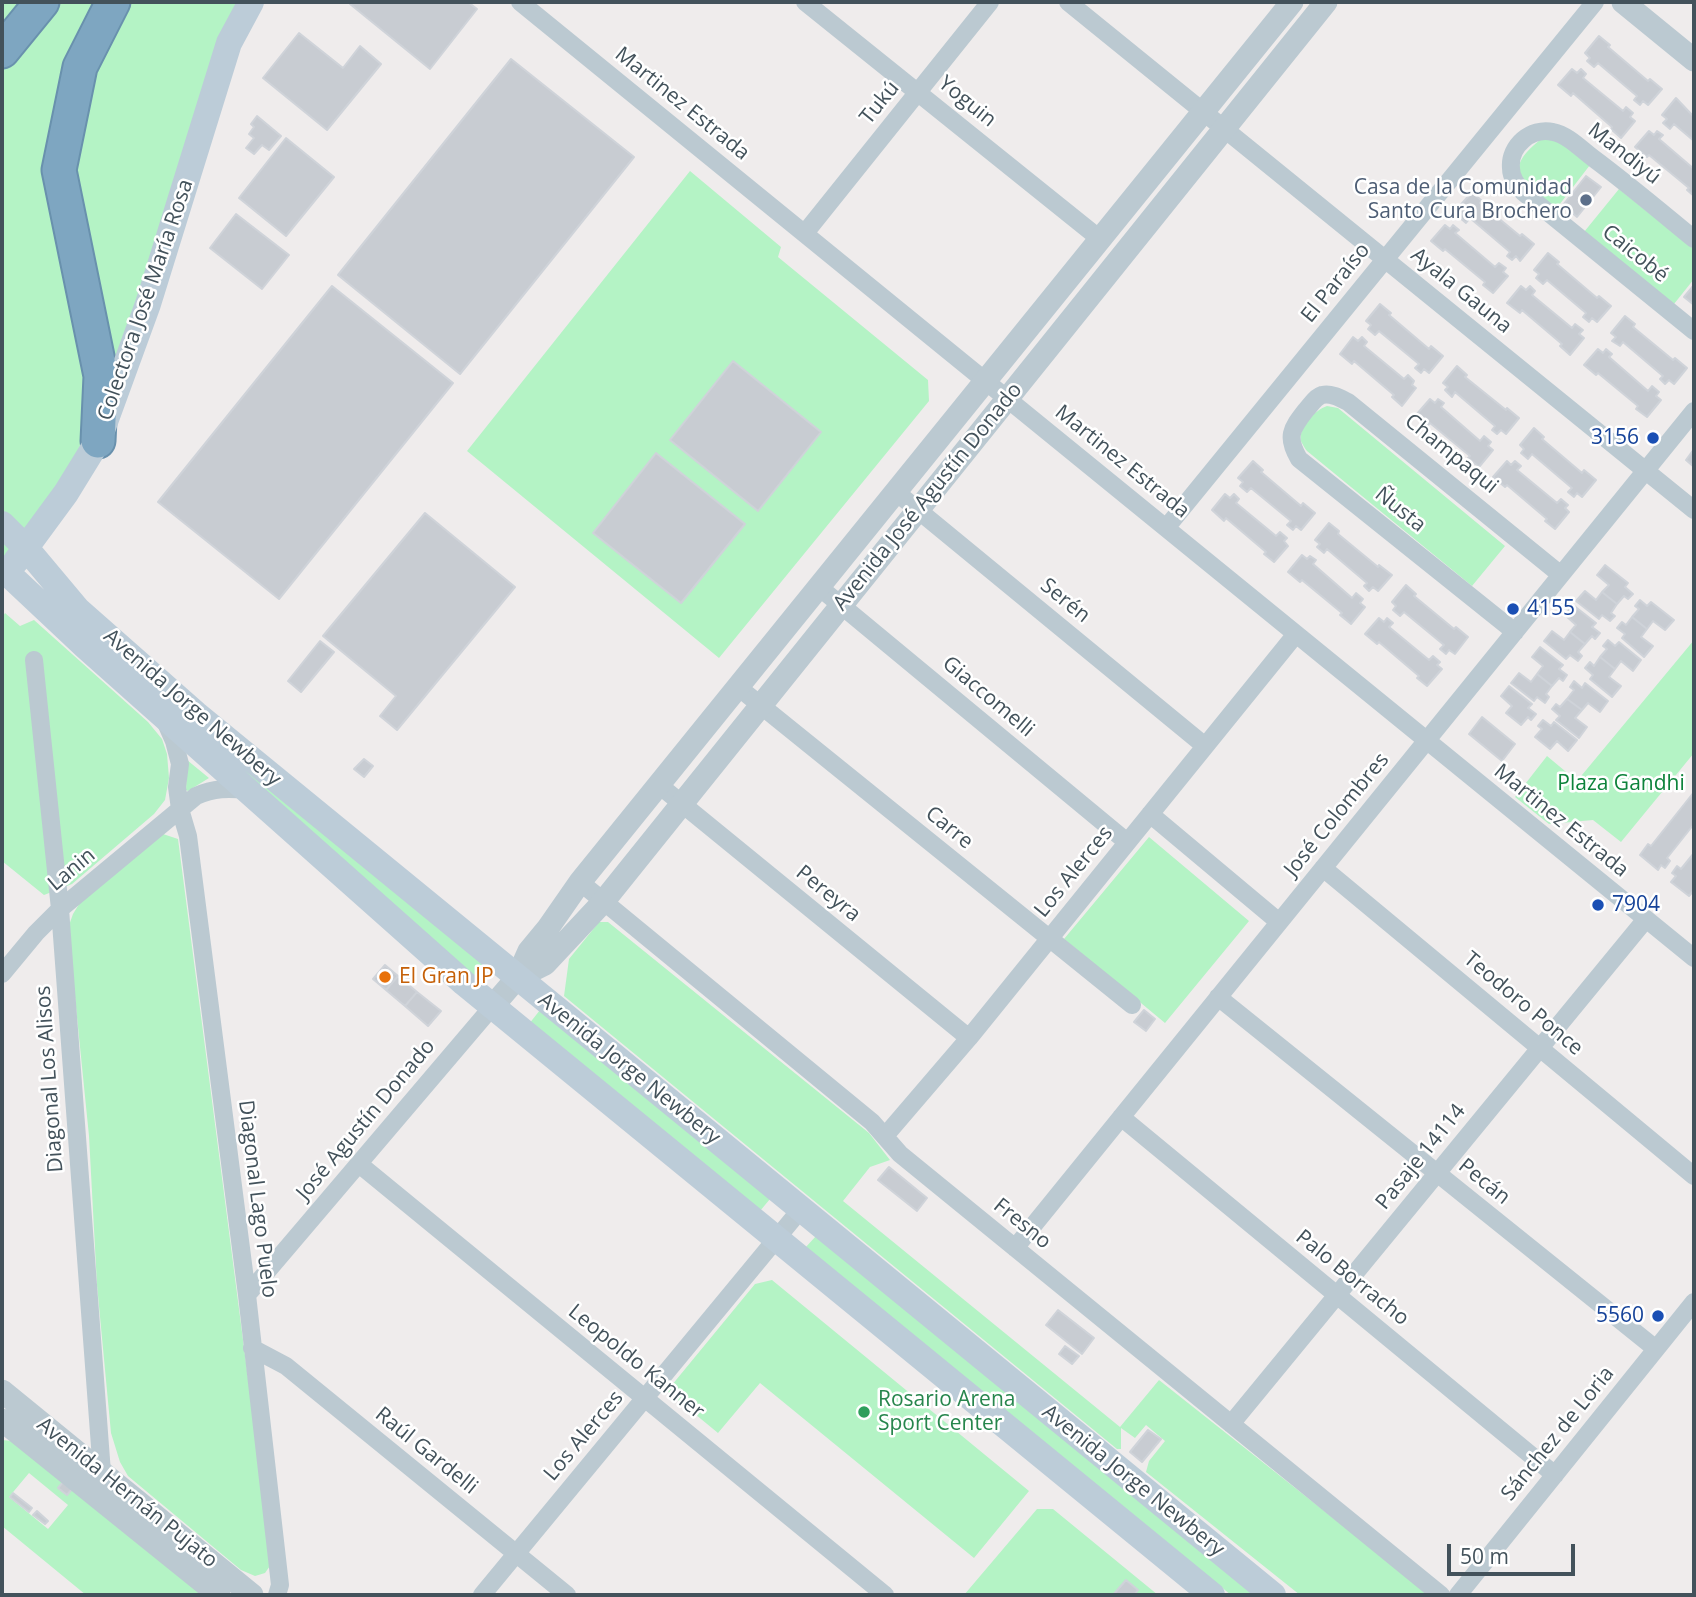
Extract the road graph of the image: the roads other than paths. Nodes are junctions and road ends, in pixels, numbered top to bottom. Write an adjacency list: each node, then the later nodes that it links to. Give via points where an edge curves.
1 (42, 2): 12 (highway)
2 (113, 2): 27 (highway, via 80,67 60,170 101,376)
3 (251, 2): 27 (main road, Colectora José María Rosa, via 229,43 148,303)
4 (520, 2): 18 (street, Martinez Estrada)
5 (805, 2): 14 (street, Yoguin)
6 (990, 2): 14 (street, Tukú)
7 (1069, 2): 15 (street, Ayala Gauna)
8 (1290, 2): 15 (street, Avenida José Agustín Donado)
9 (1326, 2): 16 (street, Avenida José Agustín Donado)
10 (1595, 2): 21 (street, El Paraíso)
11 (1623, 2): 13 (street)
12 (2, 51)
13 (1694, 60)
14 (918, 92): 18 (street, Tukú); 19 (street, Yoguin)
15 (1203, 111): 16 (street, Ayala Gauna); 19 (street, Avenida José Agustín Donado)
16 (1224, 128): 21 (street, Ayala Gauna); 24 (street, Avenida José Agustín Donado)
17 (1518, 144): 20 (street, Mandiyú, via 1541,131 1567,138); 22 (street, Caicobé, via 1511,169 1523,192)
18 (805, 233): 23 (street, Martinez Estrada)
19 (1100, 239): 23 (street, Avenida José Agustín Donado)
20 (1694, 239)
21 (1385, 259): 28 (street, Ayala Gauna); 33 (street, El Paraíso)
22 (1694, 331)
23 (986, 381): 24 (street, Martinez Estrada); 29 (street, Avenida José Agustín Donado)
24 (1007, 398): 30 (street, Avenida José Agustín Donado); 33 (street, Martinez Estrada)
25 (1306, 410): 36 (street, Champaqui, via 1324,395 1348,402); 39 (street, Ñusta, via 1291,437 1299,459)
26 (1694, 411): 28 (street, José Colombres)
27 (98, 441): 34 (main road, Colectora José María Rosa)
28 (1646, 471): 31 (street, Ayala Gauna); 36 (street, José Colombres)
29 (896, 492): 30 (street, Serén); 37 (street, Avenida José Agustín Donado)
30 (918, 510): 38 (street, Avenida José Agustín Donado); 46 (street, Serén)
31 (1694, 510)
32 (2, 524): 34 (main road, Avenida Jorge Newbery)
33 (1166, 528): 40 (street, Martinez Estrada)
34 (26, 548): 35 (main road, Colectora José María Rosa); 62 (main road, Avenida Jorge Newbery, via 78,610 156,680)
35 (4, 573): 44 (main road, Avenida Jorge Newbery)
36 (1561, 575): 39 (street, José Colombres)
37 (819, 587): 38 (street, Giaccomelli); 42 (street, Avenida José Agustín Donado)
38 (841, 605): 43 (street, Avenida José Agustín Donado); 52 (street, Giaccomelli)
39 (1515, 632): 45 (street, José Colombres)
40 (1296, 634): 45 (street, Martinez Estrada); 46 (street, Los Alerces)
41 (34, 660): 56 (street, Diagonal Los Alisos)
42 (738, 687): 43 (street, Carre); 47 (street, Avenida José Agustín Donado)
43 (761, 705): 49 (street, Avenida José Agustín Donado); 59 (street, Carre)
44 (162, 715): 48 (main road, Avenida Jorge Newbery); 50 (street, Diagonal Lago Puelo, via 180,764)
45 (1427, 740): 53 (street, José Colombres); 57 (street, Martinez Estrada)
46 (1205, 746): 51 (street, Los Alerces)
47 (659, 785): 49 (street, Pereyra); 54 (street, Avenida José Agustín Donado)
48 (248, 790): 50 (street, via 209,790); 65 (main road, Avenida Jorge Newbery)
49 (682, 804): 55 (street, Avenida José Agustín Donado); 66 (street, Pereyra)
50 (180, 809): 56 (street, Lanin); 76 (street, Diagonal Lago Puelo, via 188,836)
51 (1150, 814): 52 (street, Los Alerces); 58 (street)
52 (1127, 842): 59 (street, Los Alerces)
53 (1323, 868): 58 (street, José Colombres); 67 (street, Teodoro Ponce)
54 (580, 882): 55 (street, Fresno); 62 (street, Avenida José Agustín Donado, via 529,951)
55 (603, 902): 62 (street, Avenida José Agustín Donado, via 545,964); 69 (street, Fresno)
56 (60, 909): 61 (street, Lanin); 86 (street, Diagonal Los Alisos)
57 (1646, 919): 60 (street, Martinez Estrada); 67 (street, Pasaje 14114)
58 (1279, 922): 63 (street, José Colombres)
59 (1049, 938): 64 (street, Carre); 66 (street, Los Alerces)
60 (1694, 958)
61 (2, 974)
62 (517, 978): 65 (street, Avenida José Agustín Donado); 73 (main road, Avenida Jorge Newbery)
63 (1218, 997): 68 (street, José Colombres); 71 (street, Pecán)
64 (1132, 1005)
65 (492, 1007): 70 (street, José Agustín Donado); 74 (main road, Avenida Jorge Newbery)
66 (968, 1038): 69 (street, Los Alerces)
67 (1540, 1048): 71 (street, Pasaje 14114); 72 (street, Teodoro Ponce)
68 (1121, 1117): 75 (street, José Colombres); 77 (street, Palo Borracho)
69 (885, 1136): 75 (street, Fresno, via 900,1154)
70 (359, 1164): 76 (street, José Agustín Donado); 82 (street, Leopoldo Kanner)
71 (1437, 1173): 77 (street, Pasaje 14114); 80 (street, Pecán)
72 (1694, 1175)
73 (801, 1209): 74 (street, Los Alerces); 95 (main road, Avenida Jorge Newbery)
74 (775, 1240): 82 (street, Los Alerces); 94 (main road, Avenida Jorge Newbery)
75 (1015, 1248): 84 (street, Fresno)
76 (247, 1295): 79 (street, Diagonal Lago Puelo)
77 (1337, 1295): 84 (street, Pasaje 14114); 85 (street, Palo Borracho)
78 (1691, 1313): 80 (street, Sánchez de Loria)
79 (252, 1348): 87 (street, Raúl Gardelli, via 286,1366); 90 (street, Diagonal Lago Puelo, via 280,1585)
80 (1656, 1349): 85 (street, Sánchez de Loria)
81 (2, 1391): 86 (street, Avenida Hernán Pujato)
82 (645, 1398): 87 (street, Los Alerces); 93 (street, Leopoldo Kanner)
83 (2, 1419): 86 (street, Avenida Hernán Pujato)
84 (1231, 1424): 96 (street, Fresno)
85 (1555, 1475): 97 (street, Sánchez de Loria)
86 (95, 1481): 88 (street, Avenida Hernán Pujato); 89 (street, Avenida Hernán Pujato)
87 (516, 1554): 91 (street, Los Alerces); 92 (street, Raúl Gardelli)
88 (219, 1595)
89 (252, 1595)
90 (277, 1595)
91 (481, 1595)
92 (567, 1595)
93 (885, 1595)
94 (1212, 1595)
95 (1273, 1595)
96 (1441, 1595)
97 (1458, 1595)

